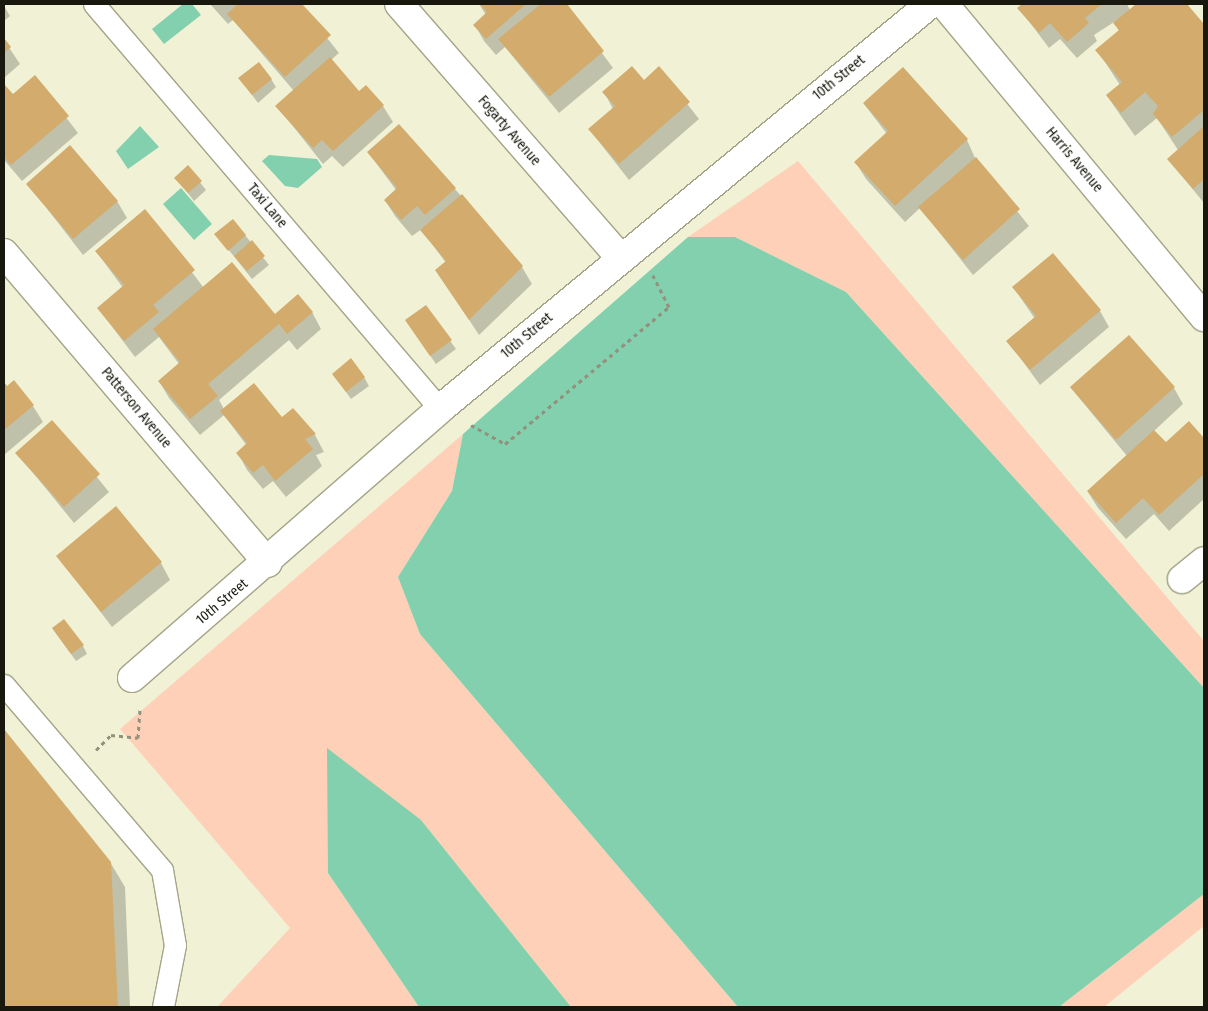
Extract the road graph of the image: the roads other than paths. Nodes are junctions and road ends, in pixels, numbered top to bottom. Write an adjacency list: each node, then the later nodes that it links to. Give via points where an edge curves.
1 (94, 4): 8 (lane, Taxi Lane)
2 (399, 4): 6 (street, Fogarty Avenue)
3 (930, 4): 6 (street, 10th Street)
4 (944, 4): 7 (street, Harris Avenue)
5 (4, 253): 10 (street, Patterson Avenue)
6 (620, 257): 8 (street, 10th Street)
7 (1204, 317)
8 (440, 409): 10 (street, 10th Street)
9 (1204, 561): 11 (street)
10 (268, 563): 12 (street, 10th Street)
11 (1182, 579)
12 (132, 678)
13 (4, 685): 14 (lane, via 162,870 175,945)
14 (163, 1007)

